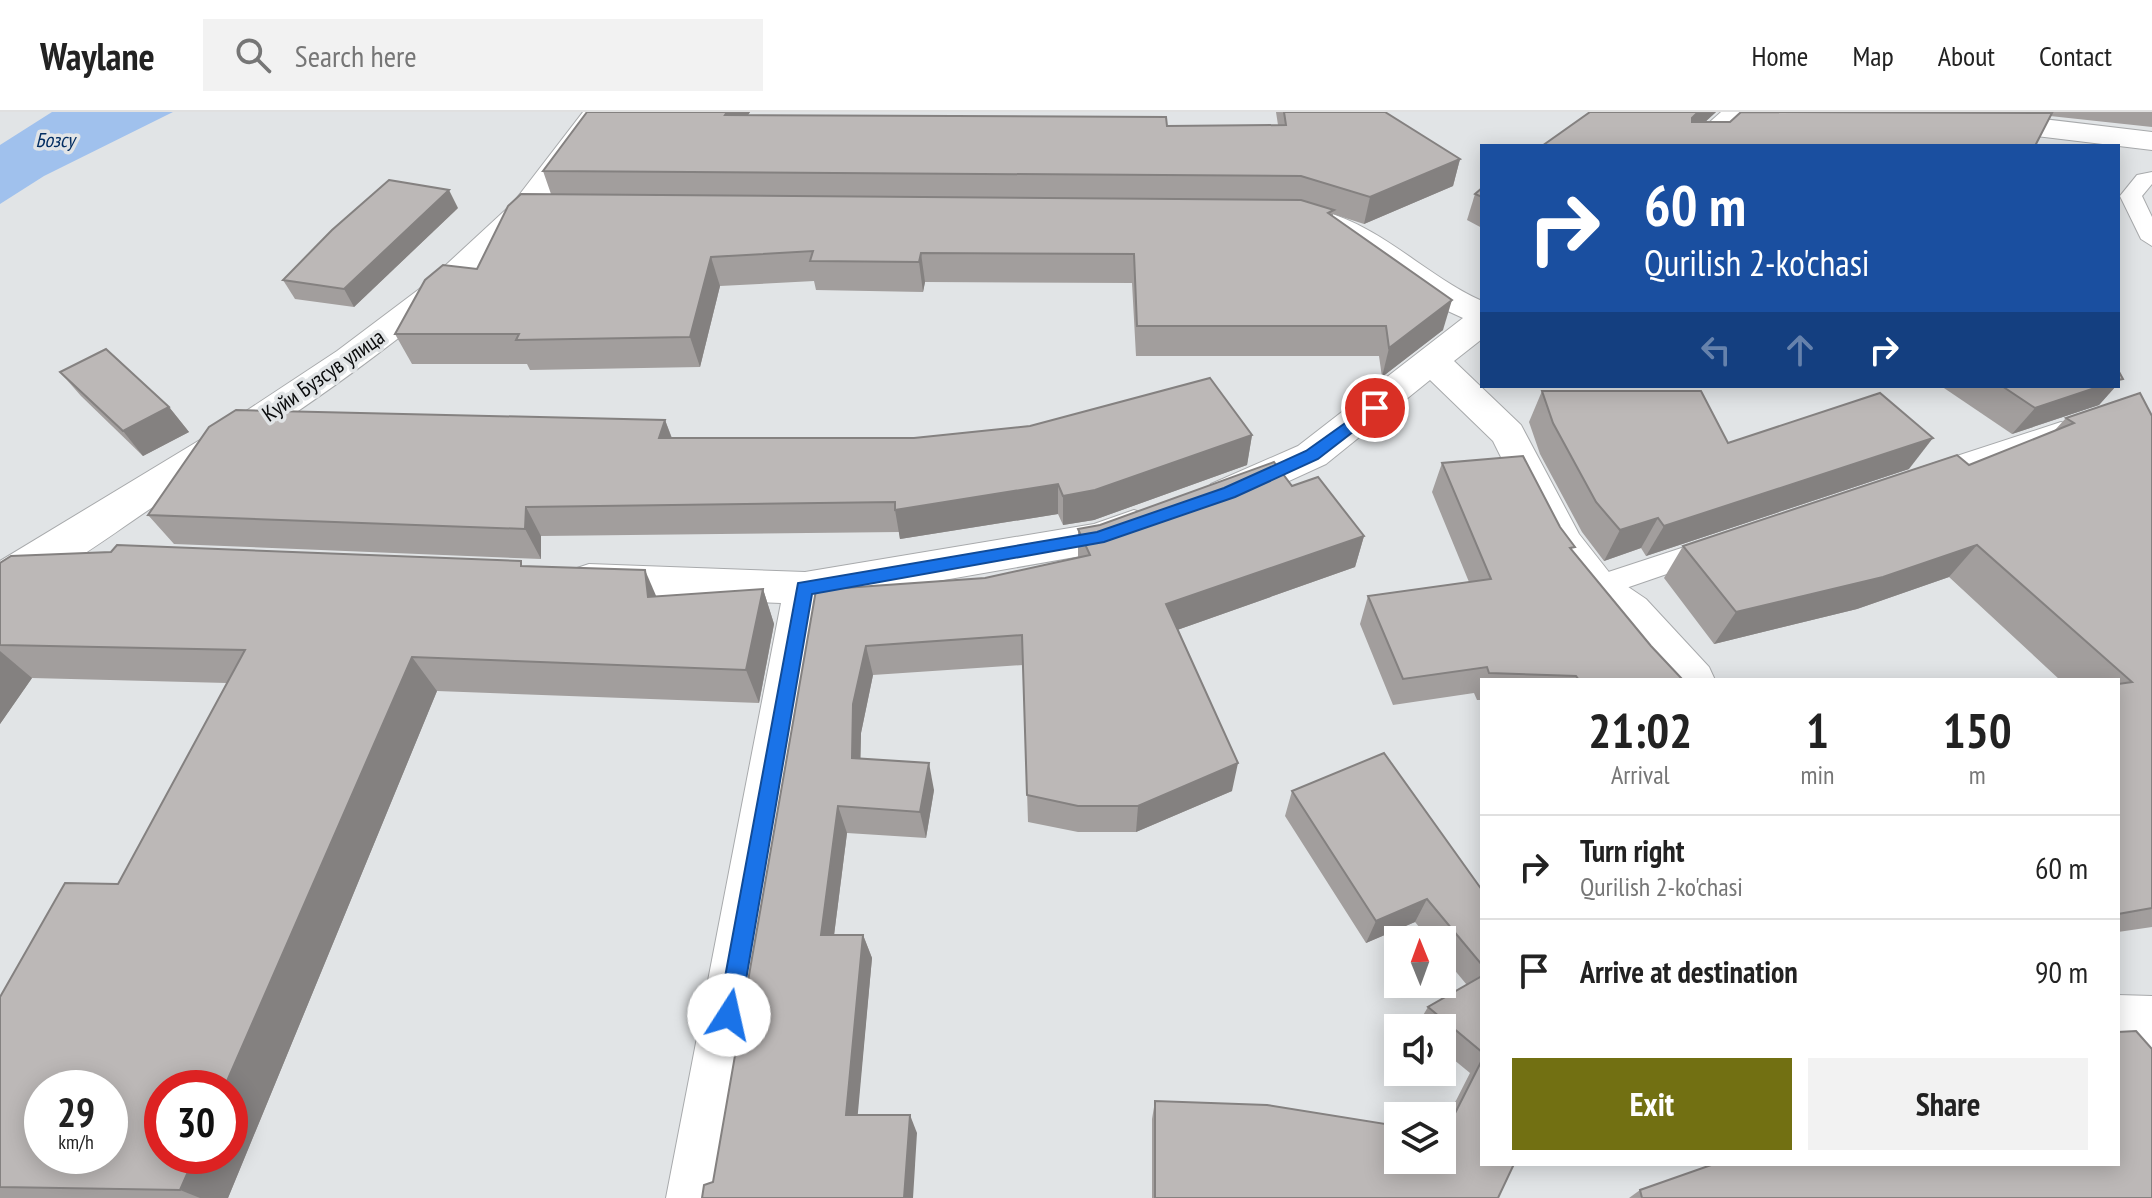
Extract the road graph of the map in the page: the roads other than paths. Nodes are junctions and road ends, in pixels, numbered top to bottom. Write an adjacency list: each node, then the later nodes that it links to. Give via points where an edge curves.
1 (598, 112): 15 (street, Куйи Бузсув улица, via 540,210 350,359)
2 (1739, 112): 5 (street)
3 (1913, 112): 4 (street)
4 (2152, 141)
5 (1700, 144)
6 (2152, 178): 8 (lane, via 2144,179 2131,196)
7 (1297, 216): 9 (street, via 1345,230 1379,248 1438,294)
8 (2152, 239)
9 (1480, 313)
10 (1480, 323): 11 (street)
11 (1432, 361): 19 (street, via 1508,434 1563,543); 20 (street, via 1312,455 1230,492 1098,538)
12 (2080, 425): 13 (lane)
13 (1899, 486)
14 (1733, 541): 19 (lane)
15 (43, 557): 16 (street); 18 (street, Куйи Бузсув улица)
16 (107, 560)
17 (551, 578): 20 (street)
18 (0, 580)
19 (1597, 587): 21 (street, via 1631,611)
20 (805, 588): 24 (street)
21 (1691, 678)
22 (2120, 1022): 23 (street)
23 (2152, 1023)
24 (696, 1198)

